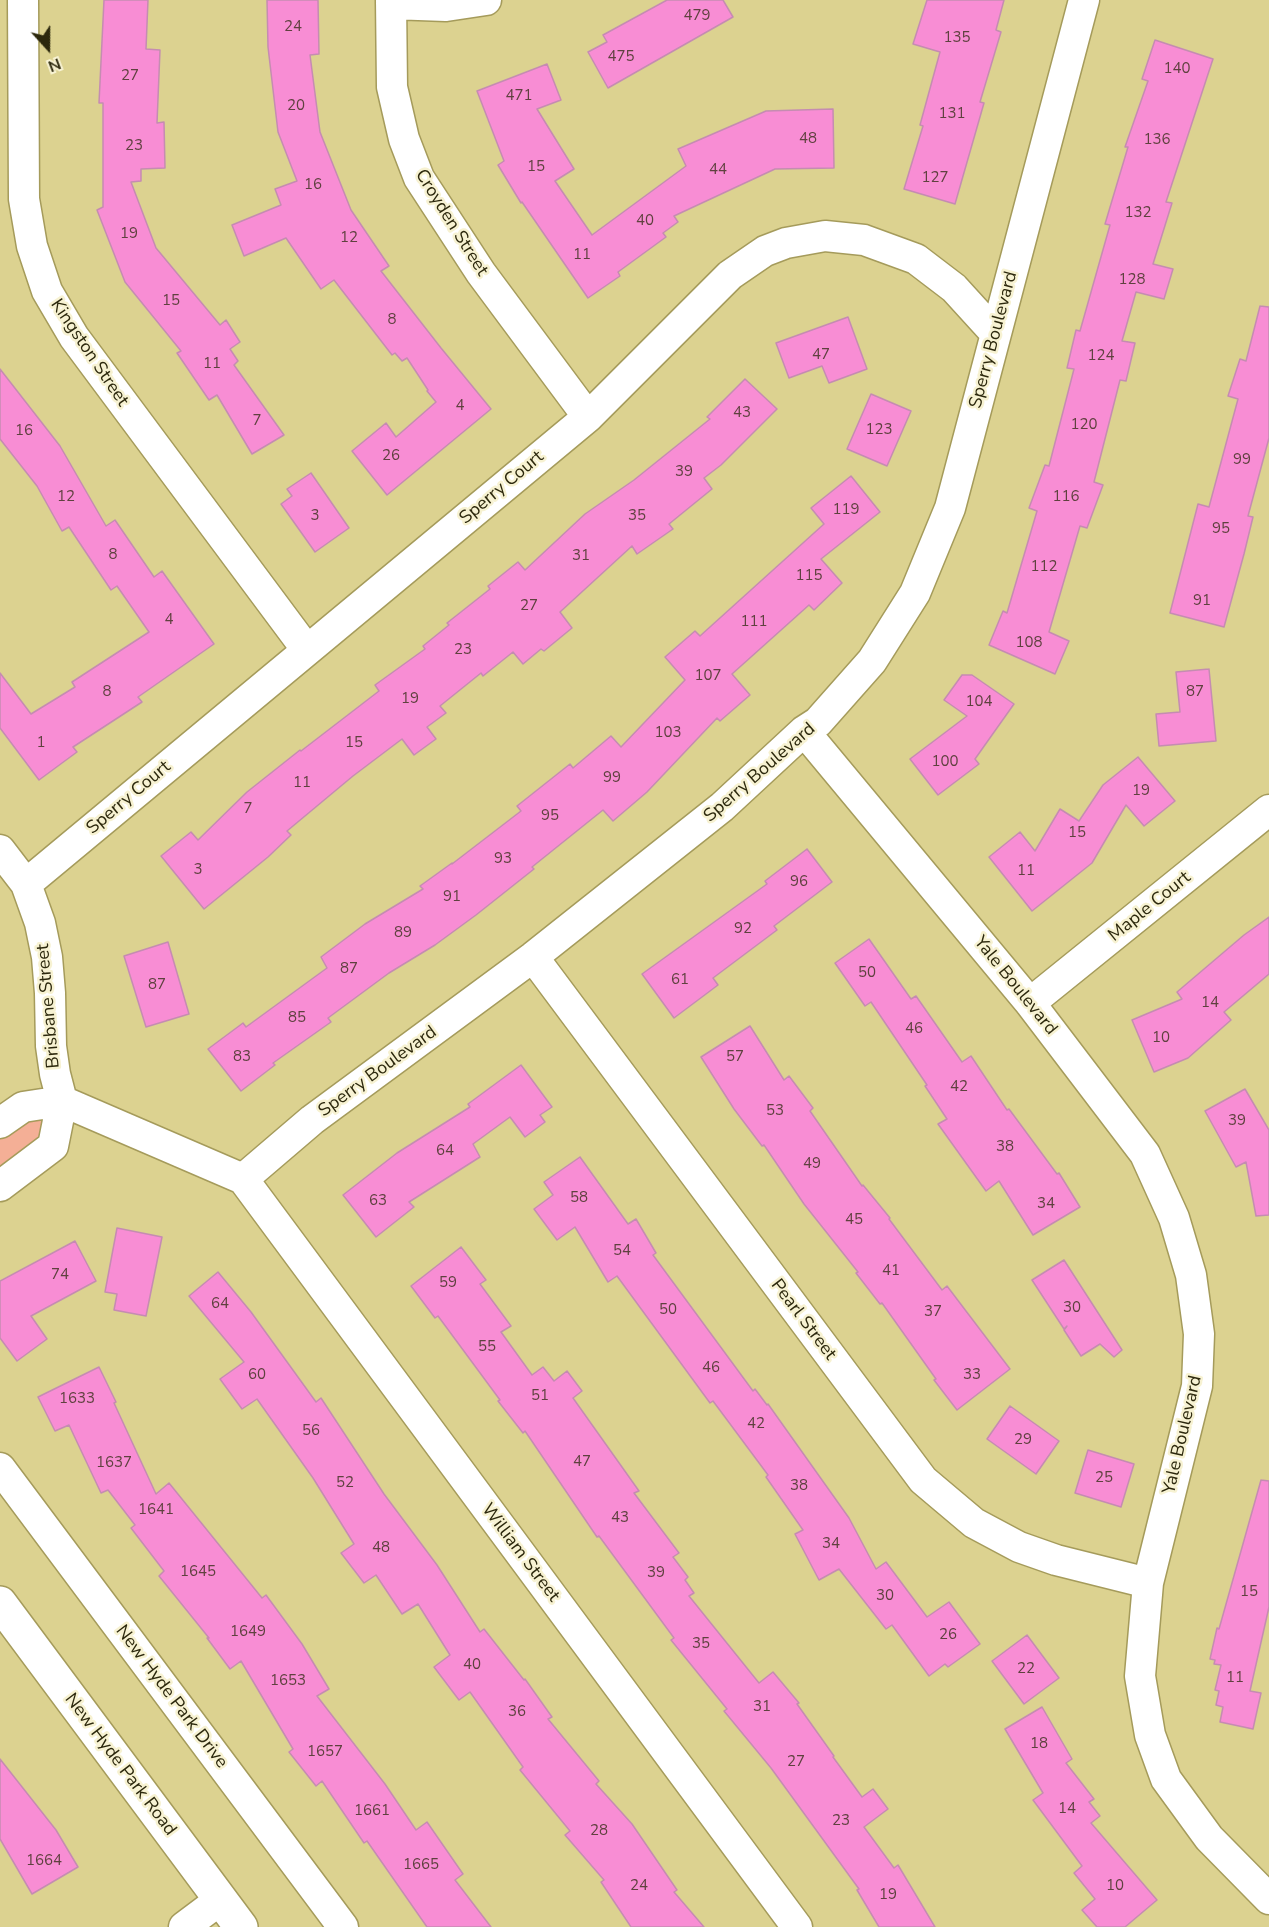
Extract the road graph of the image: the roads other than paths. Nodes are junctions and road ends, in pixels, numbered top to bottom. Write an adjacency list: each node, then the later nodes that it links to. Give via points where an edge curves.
1 (23, 0): 5 (street, Kingston Street)
2 (486, 0): 4 (street, via 446,6)
3 (1084, 0): 6 (street, Sperry Boulevard)
4 (391, 2): 7 (street, Croyden Street, via 392,87 404,139 419,178 481,273)
5 (11, 56): 8 (street, Kingston Street, via 24,199 32,246 47,291 74,337)
6 (995, 333): 7 (street, Sperry Court, via 954,288 916,259 864,240 825,236 786,243 765,251 730,275); 9 (street, Sperry Boulevard, via 950,508 915,593 872,661 818,722)
7 (588, 417): 8 (street, Sperry Court)
8 (307, 650): 12 (street, Sperry Court)
9 (804, 731): 13 (street, Sperry Boulevard, via 722,807); 14 (street, Yale Boulevard)
10 (1269, 810): 14 (street, Maple Court)
11 (0, 850): 12 (street, Brisbane Street)
12 (26, 884): 15 (street, Brisbane Street, via 47,957 51,1046)
13 (533, 957): 17 (street, Sperry Boulevard, via 312,1120); 20 (street, Pearl Street, via 923,1480 974,1523 1019,1547)
14 (1030, 1003): 20 (street, Yale Boulevard, via 1145,1155 1174,1218 1191,1275 1200,1334 1197,1386)
15 (62, 1101): 16 (street, via 23,1107); 17 (street); 18 (street, via 53,1146)
16 (0, 1124)
17 (243, 1179): 27 (street, William Street)
18 (0, 1186)
19 (0, 1468): 26 (street, New Hyde Park Drive)
20 (1148, 1583): 22 (street, Yale Boulevard, via 1140,1676 1150,1735 1166,1779 1209,1838)
21 (1, 1607): 23 (main road, New Hyde Park Road)
22 (1269, 1899)
23 (220, 1900): 24 (street); 25 (main road, New Hyde Park Road)
24 (184, 1927)
25 (241, 1927)
26 (343, 1927)
27 (796, 1927)

